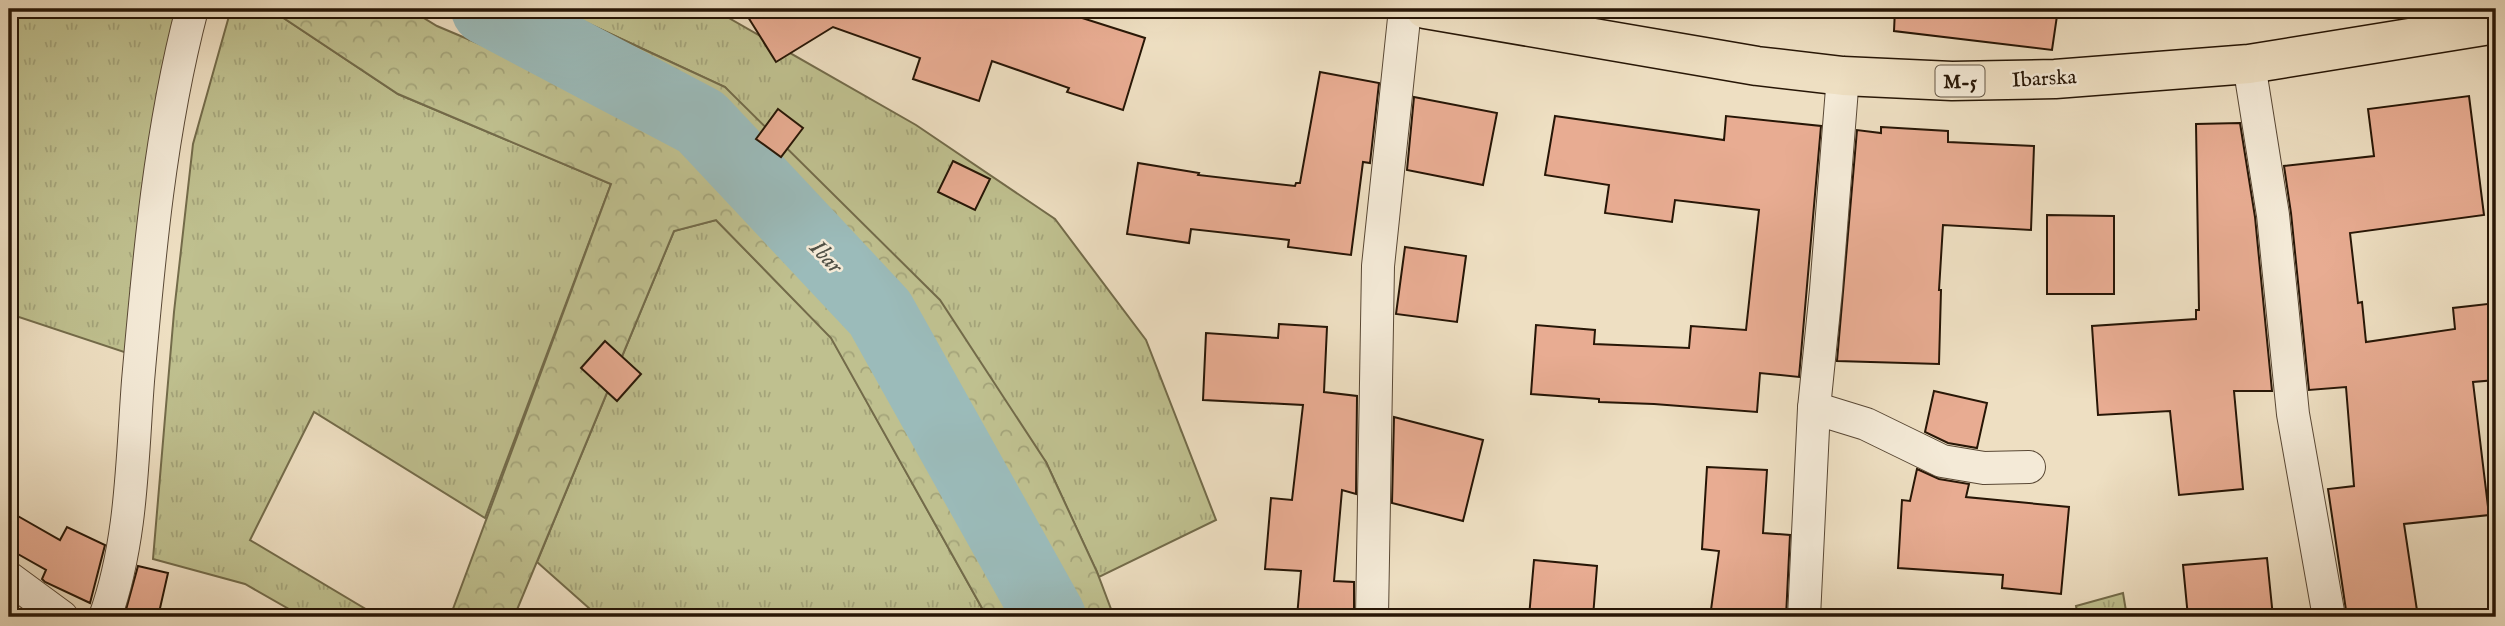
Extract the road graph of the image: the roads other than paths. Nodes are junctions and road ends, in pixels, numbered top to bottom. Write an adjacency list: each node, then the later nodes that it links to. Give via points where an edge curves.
1 (192, 9): 11 (street, via 162,152 125,542)
2 (1405, 9): 12 (street, via 1378,265)
3 (1425, 9): 6 (main road, Ibarska / M-5)
4 (2496, 24): 5 (main road, Ibarska / M-5)
5 (2249, 64): 6 (main road, Ibarska / M-5, via 2056,79); 14 (street, via 2273,215 2293,414)
6 (1843, 76): 7 (street)
7 (1814, 408): 8 (street, via 1866,424 1942,461 1984,468); 13 (street)
8 (2029, 467)
9 (9, 579): 10 (street)
10 (62, 617)
11 (105, 617)
12 (1373, 617)
13 (1804, 617)
14 (2329, 617)

